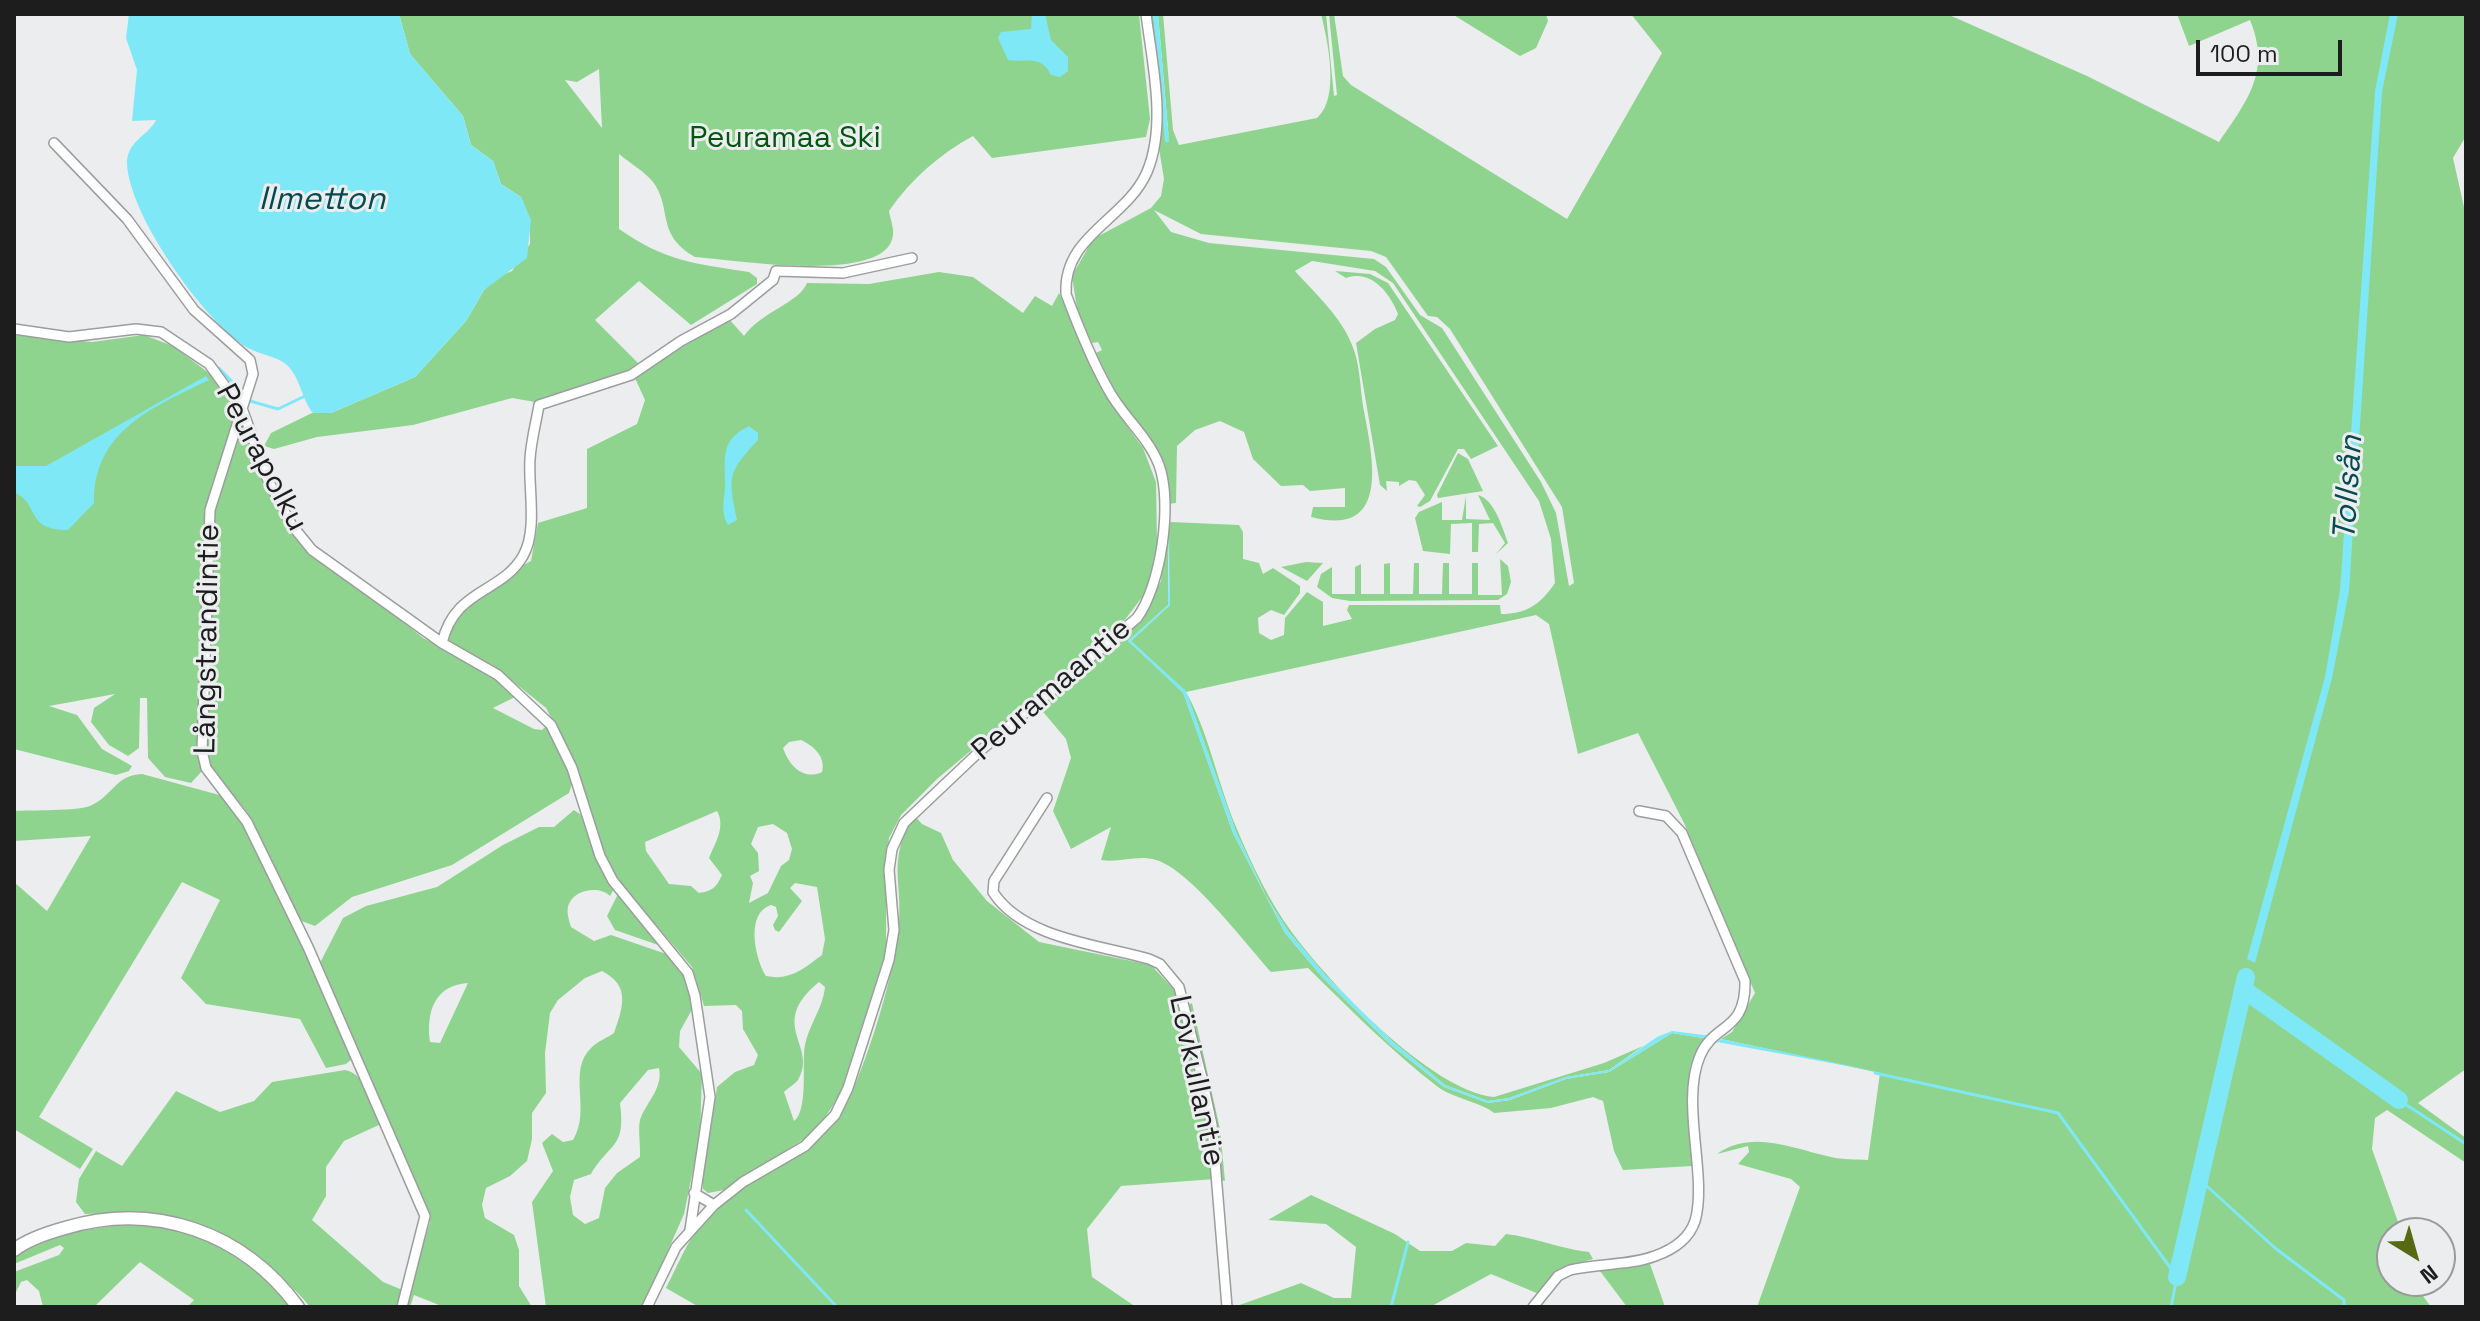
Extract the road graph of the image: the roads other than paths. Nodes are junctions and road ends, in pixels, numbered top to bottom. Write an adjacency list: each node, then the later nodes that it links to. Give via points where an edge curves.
1 (1146, 14): 10 (street, Peuramaantie, via 1155,97 1148,170 1128,201 1079,246 1065,281 1108,390 1159,465 1163,504 1154,591 1137,618 904,823 889,870 894,930 889,960 835,1115 818,1135)
2 (54, 143): 5 (street, Långstrandintie, via 127,219 194,310 250,360 253,374)
3 (912, 258): 6 (street, via 843,273 776,271 773,280 731,314 631,375 539,405 524,555 463,603 446,625)
4 (14, 329): 5 (street, Peurapolku, via 69,337 136,329 161,332 209,364)
5 (243, 411): 6 (street, Peurapolku, via 267,478 291,524 312,550); 14 (street, Långstrandintie, via 210,510 202,751 206,768 247,822 308,947 425,1216)
6 (442, 643): 9 (street, Peurapolku, via 498,675 551,725 613,881 688,973 710,1097)
7 (1047, 798): 16 (street, Lövkullantie, via 994,881 993,892 1006,908 1033,924 1149,959 1175,978 1212,1125)
8 (1639, 811): 17 (street, via 1666,816 1682,833 1745,981 1746,999 1729,1029 1699,1057 1693,1112 1697,1200 1686,1238 1654,1257 1570,1270 1558,1276)
9 (694, 1193): 10 (street); 11 (street, Peurapolku)
10 (714, 1205): 11 (street, Peuramaantie)
11 (690, 1230): 15 (street, Peuramaantie)
12 (14, 1250): 13 (street, via 80,1223 123,1218 175,1222 236,1247 273,1276)
13 (298, 1307)
14 (402, 1307)
15 (647, 1307)
16 (1227, 1307)
17 (1533, 1307)

